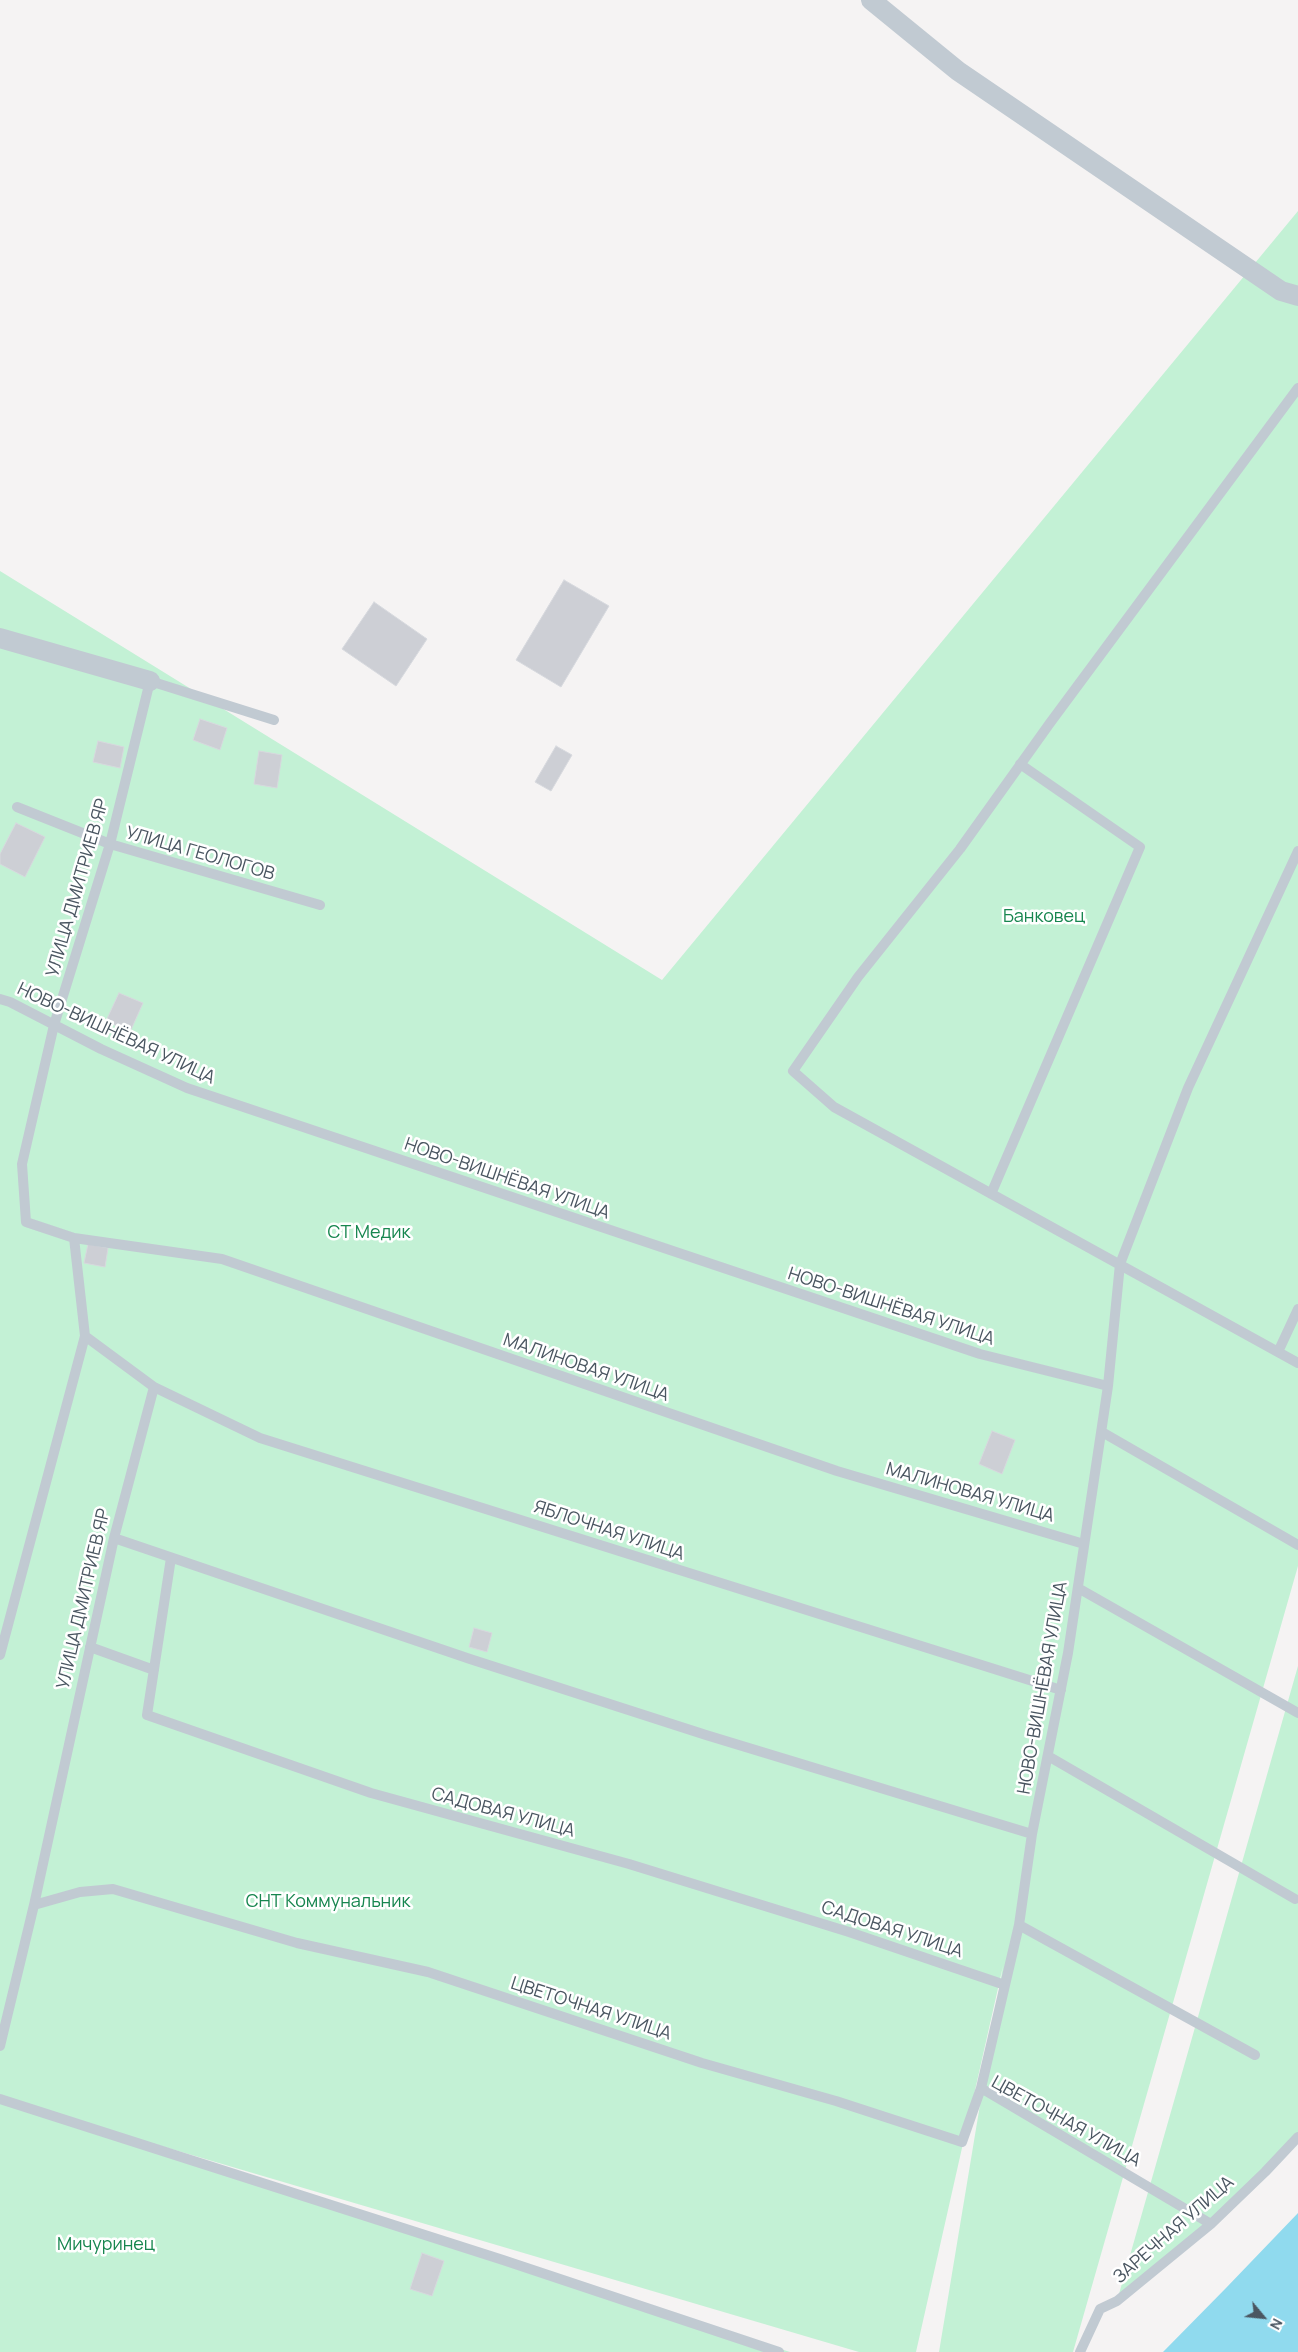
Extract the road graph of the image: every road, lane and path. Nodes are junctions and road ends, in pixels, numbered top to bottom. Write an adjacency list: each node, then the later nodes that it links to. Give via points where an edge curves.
1 (872, 0): 2 (street, via 958,71 1281,291)
2 (1298, 296)
3 (1298, 388): 7 (lane)
4 (0, 638): 5 (street)
5 (150, 681): 6 (lane); 9 (lane, УЛИЦА ДМИТРИЕВ ЯР)
6 (274, 720)
7 (1020, 764): 14 (lane, via 1140,847); 14 (lane, via 960,849 858,977 793,1071 834,1107)
8 (17, 807): 9 (lane, УЛИЦА ГЕОЛОГОВ)
9 (110, 844): 11 (lane, УЛИЦА ГЕОЛОГОВ); 13 (lane, УЛИЦА ДМИТРИЕВ ЯР)
10 (1298, 851): 16 (lane, via 1188,1088)
11 (320, 905)
12 (0, 999): 13 (lane, НОВО-ВИШНЁВАЯ УЛИЦА)
13 (54, 1025): 15 (lane, УЛИЦА ДМИТРИЕВ ЯР, via 22,1164 26,1222); 21 (lane, НОВО-ВИШНЁВАЯ УЛИЦА, via 187,1088 980,1354)
14 (991, 1194): 16 (lane)
15 (74, 1238): 18 (lane); 25 (lane, МАЛИНОВАЯ УЛИЦА, via 222,1259 837,1471)
16 (1120, 1264): 19 (lane); 21 (lane)
17 (1298, 1309): 19 (lane)
18 (85, 1336): 22 (lane); 30 (lane)
19 (1278, 1352): 20 (lane)
20 (1298, 1363)
21 (1108, 1386): 23 (lane, НОВО-ВИШНЁВАЯ УЛИЦА)
22 (154, 1387): 24 (lane, УЛИЦА ДМИТРИЕВ ЯР); 32 (lane, ЯБЛОЧНАЯ УЛИЦА, via 260,1438)
23 (1102, 1432): 25 (lane, НОВО-ВИШНЁВАЯ УЛИЦА); 26 (lane)
24 (114, 1538): 27 (lane); 29 (lane, УЛИЦА ДМИТРИЕВ ЯР)
25 (1084, 1544): 28 (lane, НОВО-ВИШНЁВАЯ УЛИЦА)
26 (1298, 1545)
27 (171, 1558): 31 (lane, САДОВАЯ УЛИЦА); 35 (lane, via 716,1738)
28 (1078, 1588): 32 (lane, НОВО-ВИШНЁВАЯ УЛИЦА); 33 (lane)
29 (90, 1647): 31 (lane); 37 (lane, УЛИЦА ДМИТРИЕВ ЯР)
30 (0, 1655)
31 (154, 1670): 39 (lane, САДОВАЯ УЛИЦА, via 147,1715 371,1793 629,1864 849,1932)
32 (1061, 1690): 34 (lane, НОВО-ВИШНЁВАЯ УЛИЦА)
33 (1298, 1713)
34 (1048, 1756): 35 (lane, НОВО-ВИШНЁВАЯ УЛИЦА); 36 (lane)
35 (1032, 1834): 38 (lane, НОВО-ВИШНЁВАЯ УЛИЦА)
36 (1294, 1899)
37 (34, 1905): 40 (lane); 42 (lane, ЦВЕТОЧНАЯ УЛИЦА, via 80,1892 112,1889 298,1943 428,1972 702,2063 836,2101 962,2142)
38 (1019, 1925): 39 (lane, НОВО-ВИШНЁВАЯ УЛИЦА); 41 (lane)
39 (1005, 1985): 42 (lane, НОВО-ВИШНЁВАЯ УЛИЦА)
40 (0, 2046)
41 (1255, 2055)
42 (981, 2088): 45 (lane, ЦВЕТОЧНАЯ УЛИЦА)
43 (0, 2099): 46 (lane)
44 (1298, 2137): 45 (lane, ЗАРЕЧНАЯ УЛИЦА)
45 (1211, 2224): 47 (lane, ЗАРЕЧНАЯ УЛИЦА, via 1117,2301 1100,2309)
46 (779, 2352)
47 (1080, 2352)

